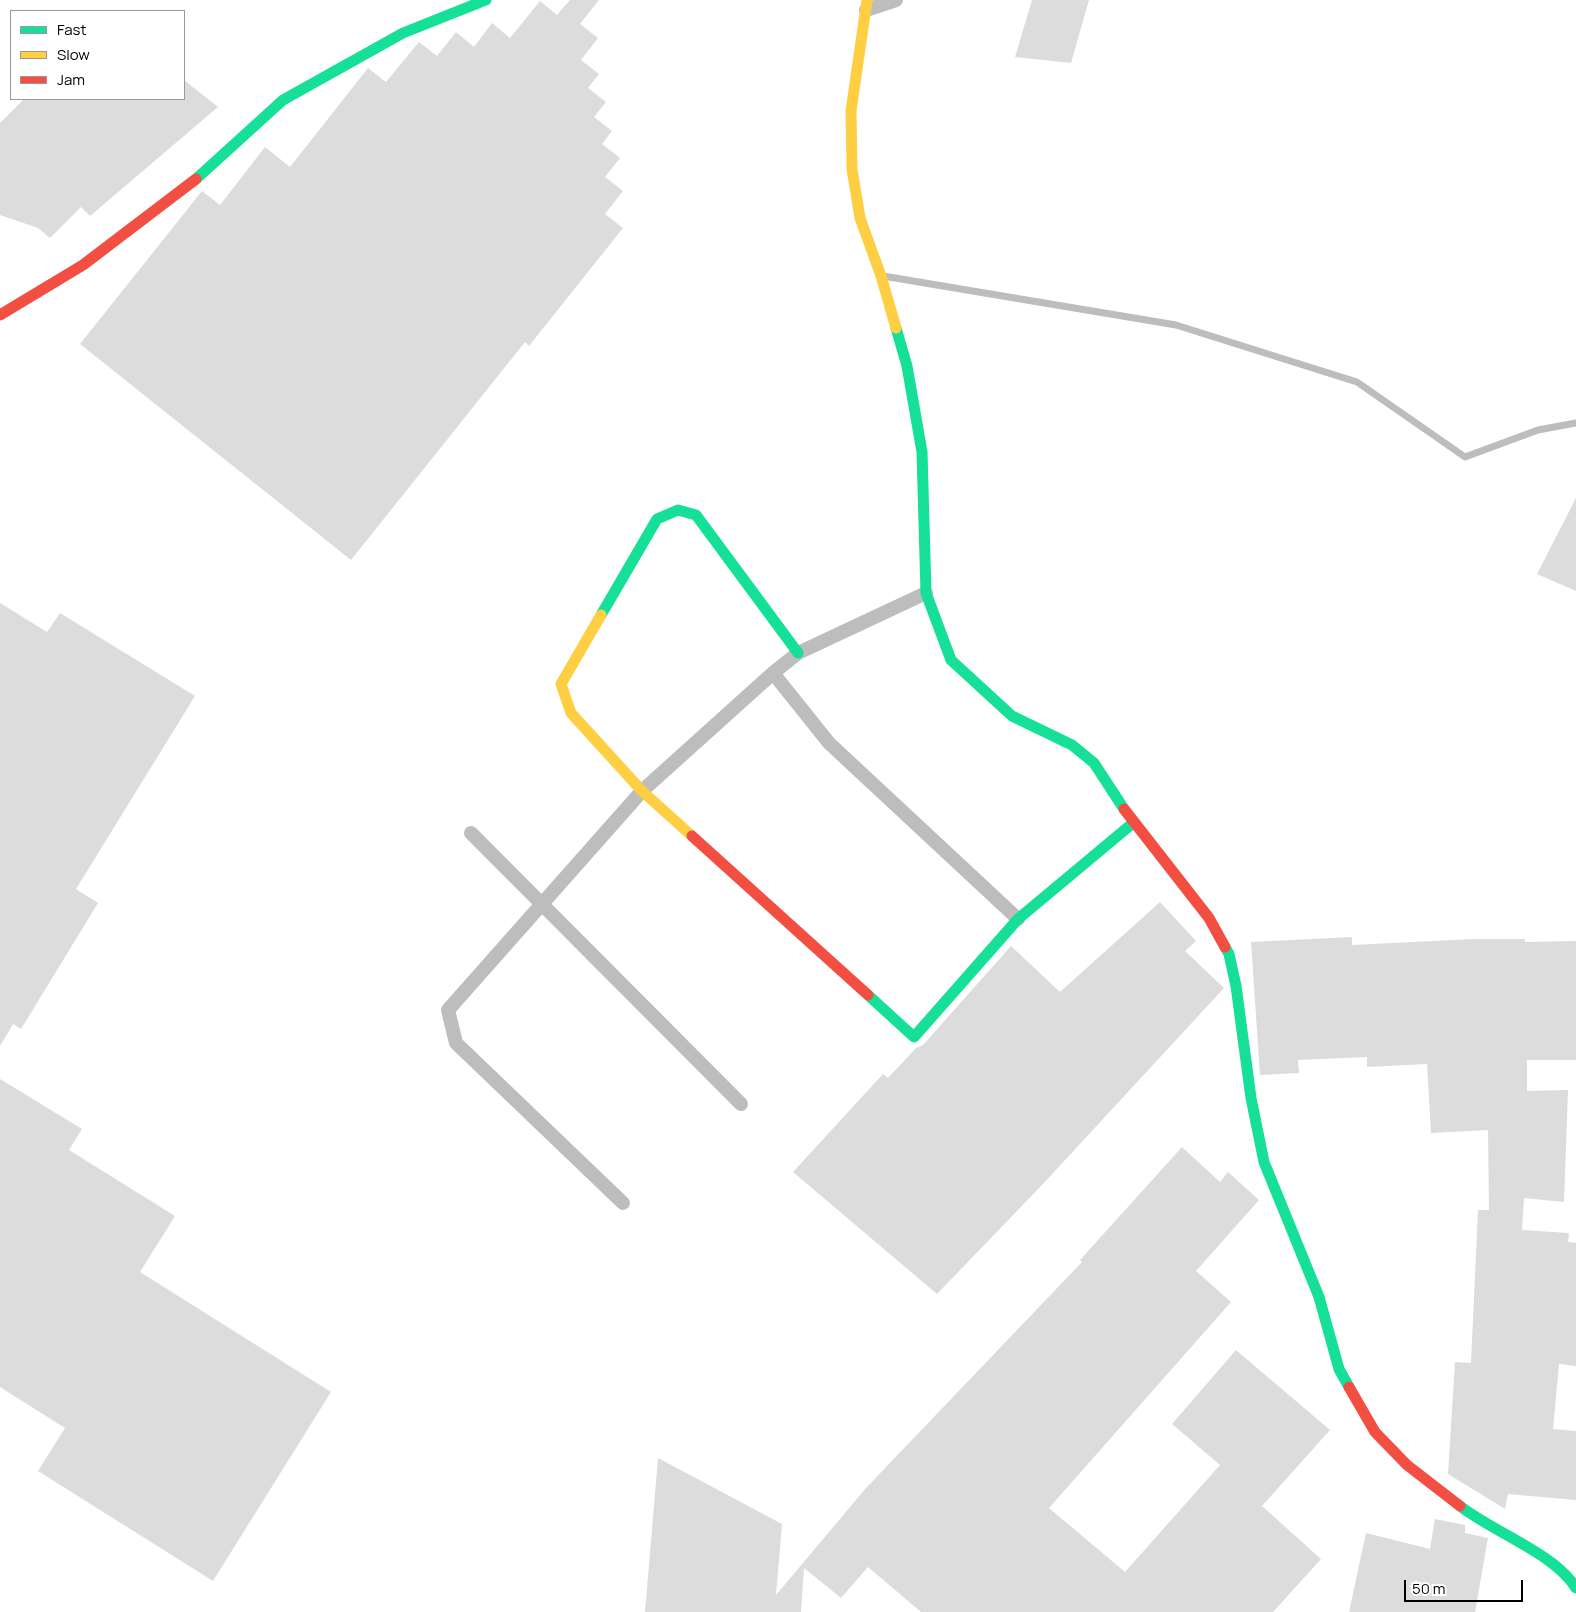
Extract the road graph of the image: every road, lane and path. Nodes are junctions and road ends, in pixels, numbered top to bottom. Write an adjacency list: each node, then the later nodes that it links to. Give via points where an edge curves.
1 (486, 0): 5 (street, via 403,33 284,100 192,182 83,265)
2 (896, 0): 3 (street)
3 (867, 5): 4 (street, via 851,111 852,169 860,218)
4 (881, 276): 6 (lane, via 1176,325 1357,382 1465,457 1538,430); 7 (street, via 907,366 922,452)
5 (0, 315)
6 (1576, 423)
7 (926, 592): 8 (street); 11 (street, via 951,660 1012,716 1072,745 1094,762)
8 (798, 654): 9 (street); 10 (street, via 696,515 678,510 657,519 561,684 571,713)
9 (773, 673): 10 (street); 14 (street, via 828,743)
10 (642, 791): 13 (street); 14 (street, via 914,1038)
11 (1133, 823): 14 (street); 17 (street, via 1209,918 1229,954 1250,1098 1264,1162 1319,1297 1339,1368 1375,1432 1407,1464 1467,1512 1539,1555)
12 (471, 833): 13 (street)
13 (542, 904): 15 (street); 16 (street, via 448,1010 456,1043)
14 (1018, 919)
15 (742, 1104)
16 (623, 1203)
17 (1576, 1588)

